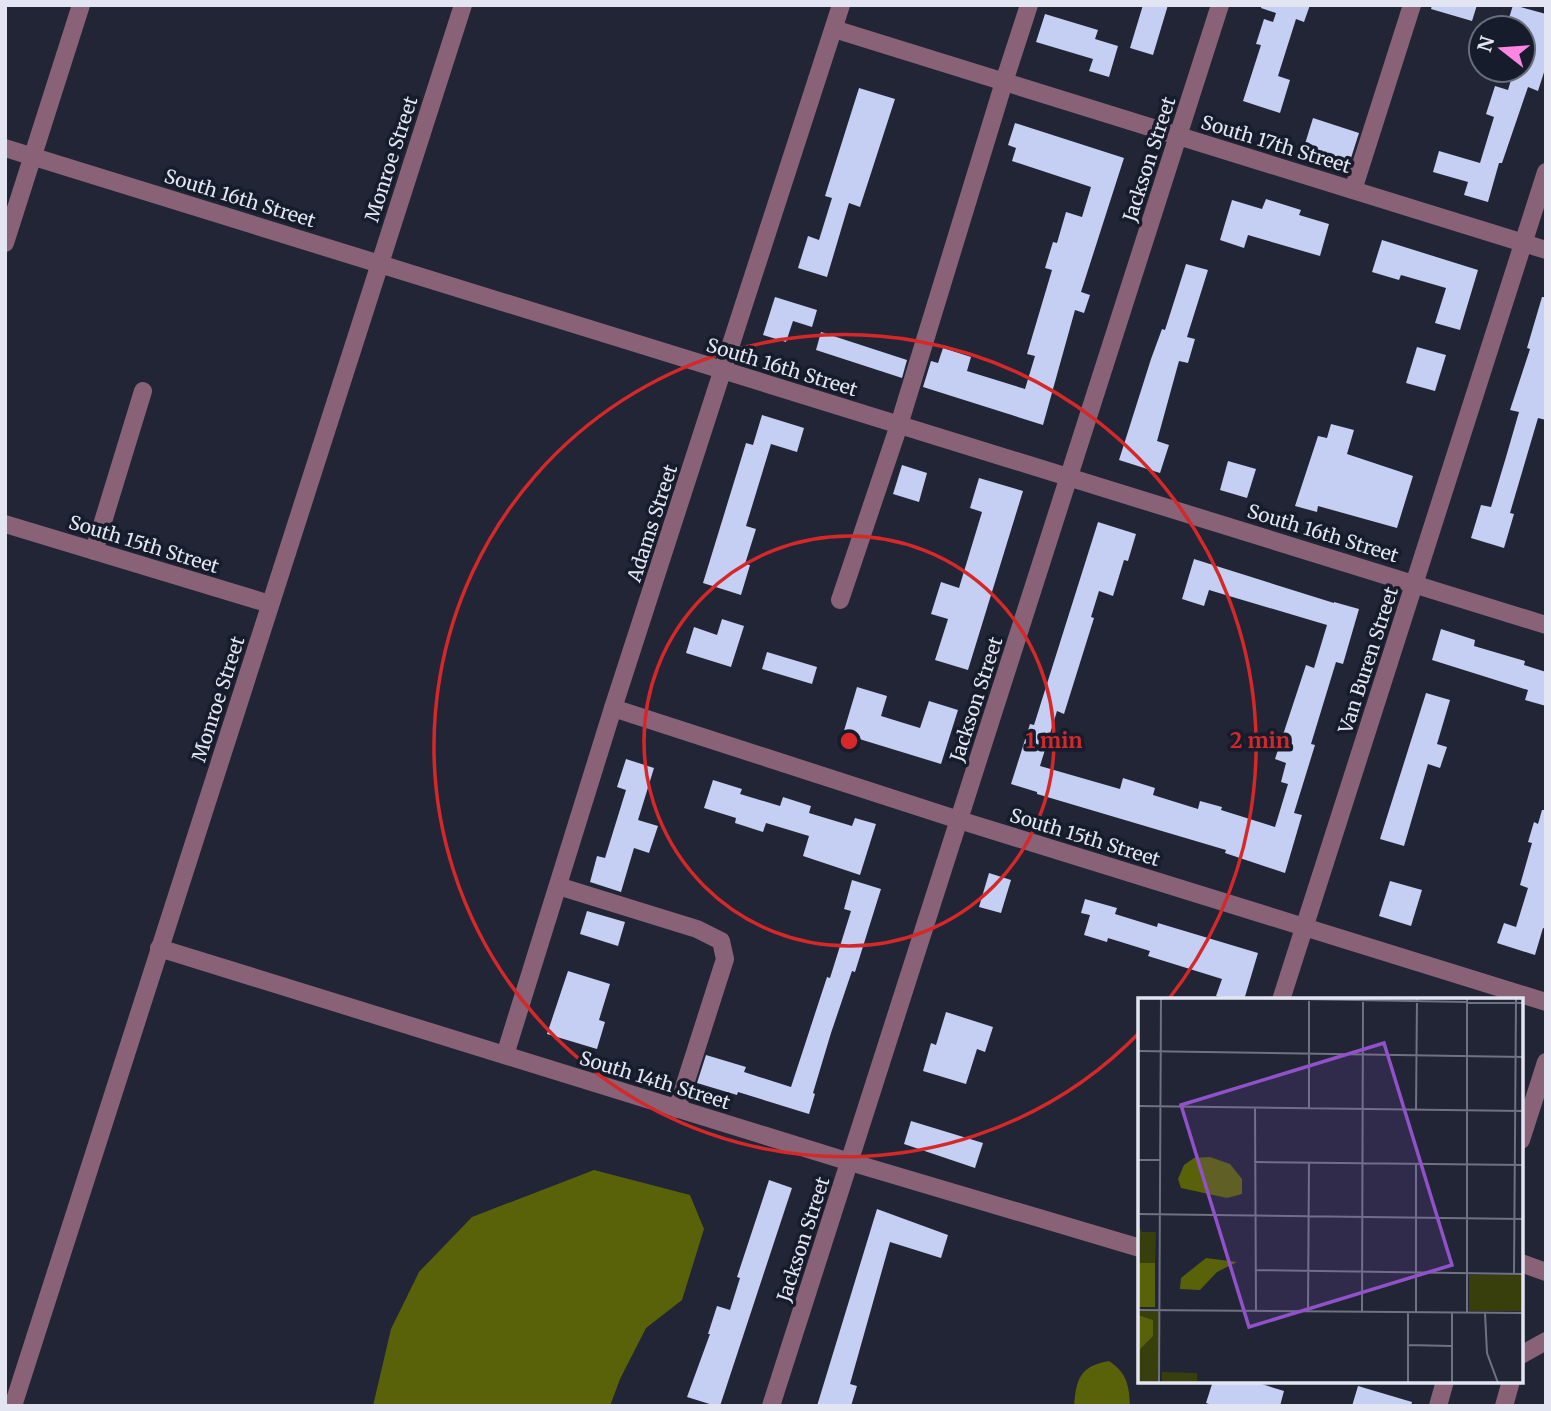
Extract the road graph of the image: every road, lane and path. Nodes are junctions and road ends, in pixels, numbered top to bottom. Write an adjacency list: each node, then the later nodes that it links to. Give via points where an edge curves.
1 (81, 5): 11 (street)
2 (463, 5): 17 (street, Monroe Street)
3 (841, 5): 7 (street, Adams Street)
4 (1029, 5): 8 (street)
5 (1220, 5): 9 (street, Jackson Street)
6 (1412, 5): 13 (street)
7 (834, 29): 8 (street, South 17th Street); 18 (street, Adams Street)
8 (1004, 82): 9 (street, South 17th Street); 20 (street)
9 (1178, 135): 13 (street, South 17th Street); 21 (street, Jackson Street)
10 (5, 148): 11 (street, South 16th Street)
11 (33, 156): 14 (street); 17 (street, South 16th Street)
12 (1546, 172): 15 (street, Van Buren Street)
13 (1353, 190): 15 (street, South 17th Street)
14 (5, 243)
15 (1523, 243): 16 (street, South 17th Street); 24 (street, Van Buren Street)
16 (1546, 250)
17 (380, 264): 18 (street, South 16th Street); 26 (street, Monroe Street)
18 (724, 371): 20 (street, South 16th Street); 28 (street, Adams Street)
19 (143, 391): 23 (street)
20 (899, 425): 21 (street, South 16th Street); 25 (street)
21 (1069, 477): 24 (street, South 16th Street); 29 (street, Jackson Street)
22 (5, 524): 23 (street, South 15th Street)
23 (94, 551): 26 (street, South 15th Street)
24 (1415, 583): 27 (street, South 16th Street); 31 (street, Van Buren Street)
25 (840, 600)
26 (270, 604): 32 (street, Monroe Street)
27 (1546, 625)
28 (613, 708): 29 (street, South 15th Street); 30 (street, Adams Street)
29 (959, 820): 31 (street, South 15th Street); 39 (street, Jackson Street)
30 (558, 886): 35 (street, Adams Street); 37 (street, via 698,929 721,941 725,959)
31 (1304, 926): 33 (street, Van Buren Street); 34 (street, South 15th Street)
32 (159, 948): 35 (street, South 14th Street); 47 (street, Monroe Street)
33 (1282, 998)
34 (1546, 1002)
35 (505, 1055): 37 (street, South 14th Street)
36 (1546, 1062): 38 (street)
37 (677, 1109): 39 (street, South 14th Street)
38 (1523, 1134)
39 (850, 1162): 40 (street, South 14th Street); 48 (street, Jackson Street)
40 (1138, 1247)
41 (1523, 1264): 42 (street)
42 (1546, 1272)
43 (1546, 1341): 44 (street)
44 (1523, 1354)
45 (1444, 1383): 49 (street)
46 (1510, 1383): 50 (street)
47 (10, 1404)
48 (771, 1406)
49 (1438, 1406)
50 (1504, 1406)

